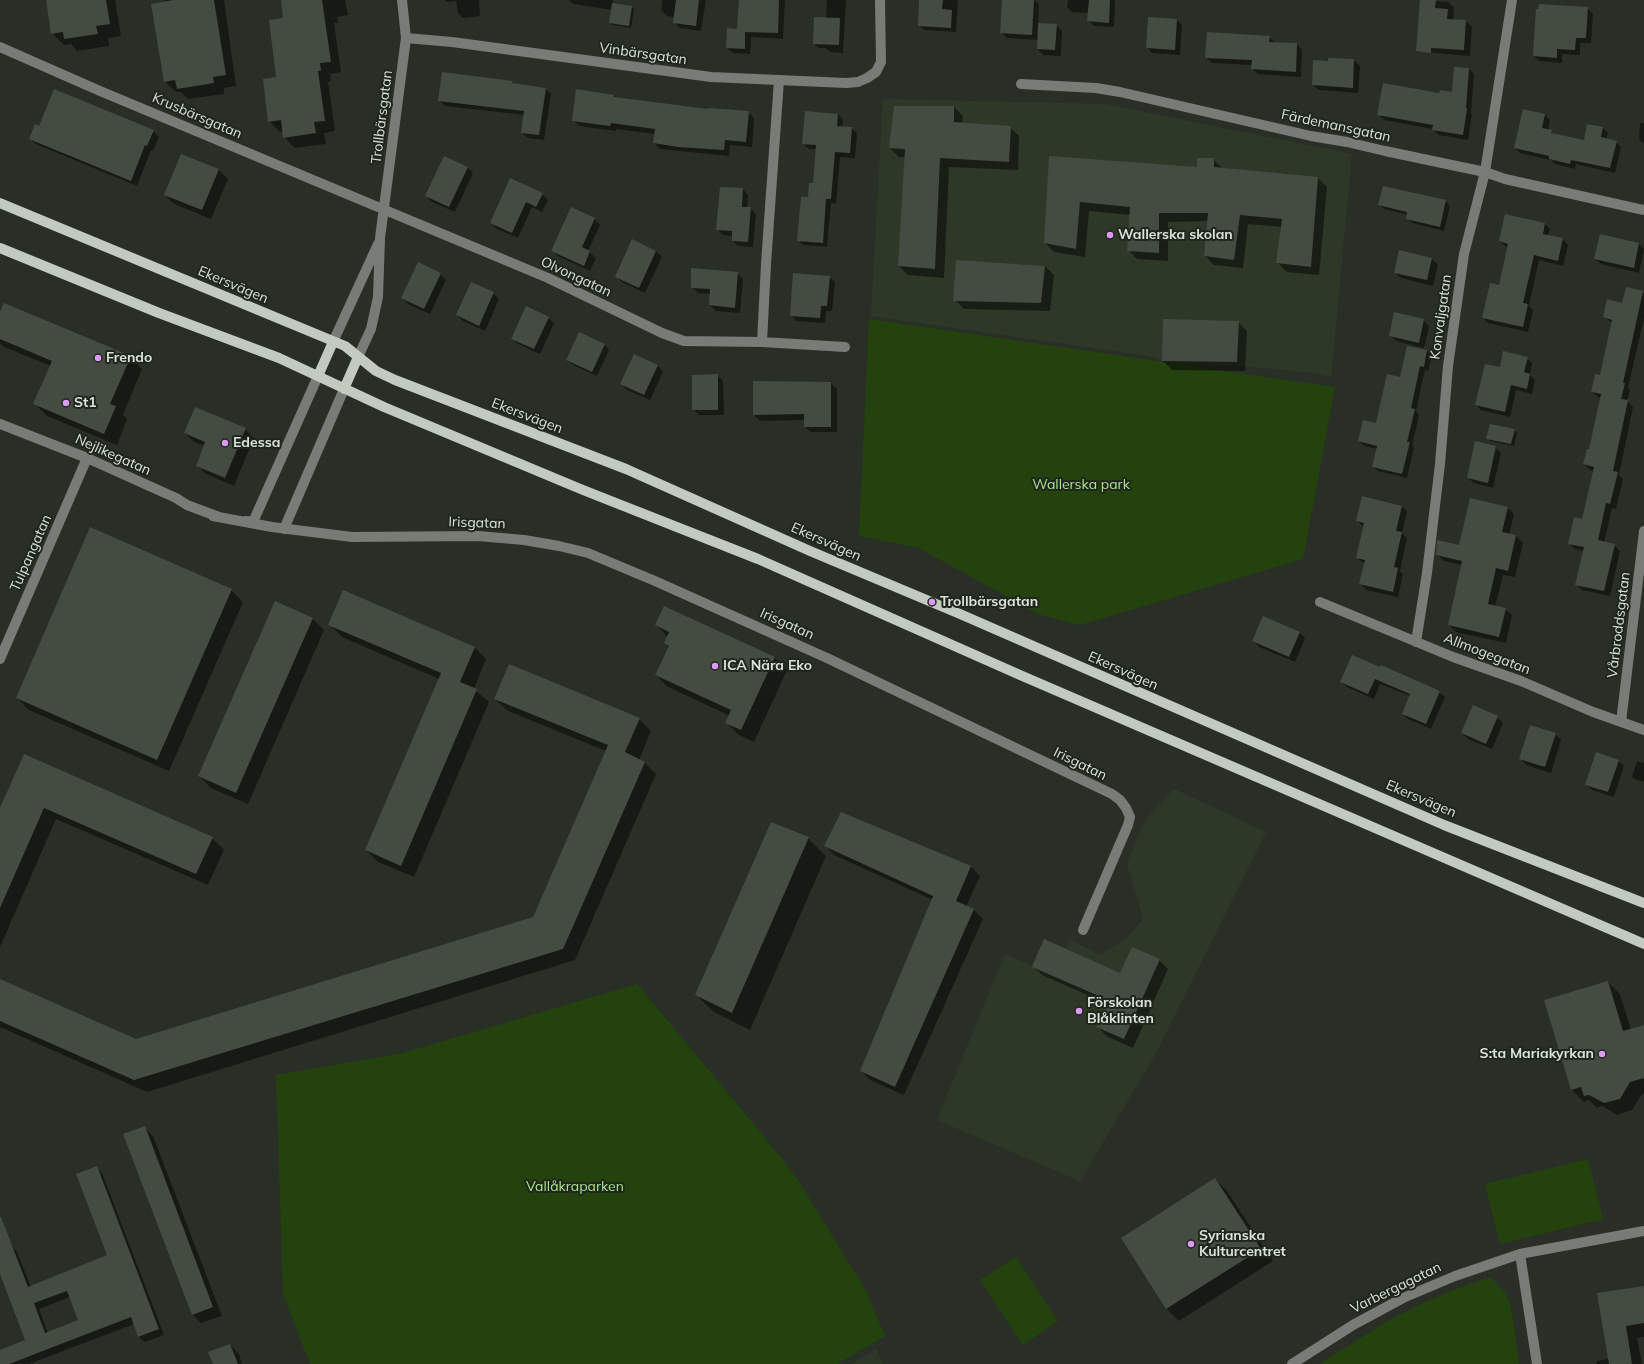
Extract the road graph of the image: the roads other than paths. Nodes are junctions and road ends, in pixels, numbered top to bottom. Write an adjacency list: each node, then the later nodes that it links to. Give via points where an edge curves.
1 (402, 0): 4 (street, Trollbärsgatan)
2 (880, 0): 6 (street, Vinbärsgatan, via 881,62 875,72 858,82 846,83)
3 (1512, 0): 8 (street, Konvaljgatan)
4 (406, 38): 6 (street, Vinbärsgatan, via 711,77); 10 (street, Trollbärsgatan)
5 (0, 47): 10 (street, Krusbärsgatan)
6 (778, 80): 15 (street)
7 (1020, 84): 8 (street, Färdemansgatan, via 1096,88 1120,92)
8 (1485, 172): 11 (street, Färdemansgatan, via 1505,179); 27 (street, Konvaljgatan, via 1464,254 1448,366 1440,464)
9 (0, 203): 14 (main road, Ekersvägen)
10 (384, 210): 12 (street, Trollbärsgatan); 15 (street, Olvongatan, via 548,278 662,333 684,340)
11 (1644, 210)
12 (380, 238): 14 (street, Trollbärsgatan); 17 (street, Trollbärsgatan, via 378,297 371,329)
13 (0, 248): 18 (main road, via 279,358)
14 (333, 342): 17 (main road, Ekersvägen, via 344,346); 18 (main road)
15 (762, 342): 16 (street, Olvongatan)
16 (845, 347)
17 (358, 357): 19 (main road); 31 (main road, Ekersvägen, via 376,371 395,380 626,469 1444,825)
18 (318, 376): 19 (main road); 22 (street, Nejlikegatan, via 253,522)
19 (344, 389): 24 (street); 33 (main road, via 584,490 758,559)
20 (0, 424): 21 (street, Nejlikegatan)
21 (87, 458): 22 (street, Nejlikegatan); 28 (street, Tulpangatan)
22 (213, 516): 23 (street, Nejlikegatan)
23 (272, 527): 24 (street, Irisgatan)
24 (284, 529): 32 (street, Irisgatan, via 352,537 478,536 524,540 588,553 789,640 1112,794 1120,800 1130,817)
25 (1644, 531): 29 (street, Vårbroddsgatan)
26 (1320, 602): 27 (street, Allmogegatan)
27 (1416, 642): 29 (street, Allmogegatan)
28 (0, 659)
29 (1621, 722): 30 (street, Allmogegatan)
30 (1644, 730)
31 (1644, 903)
32 (1083, 930)
33 (1644, 944)
34 (1644, 1231): 35 (street, Varbergagatan)
35 (1520, 1254): 36 (street, Varbergagatan, via 1455,1276 1403,1298 1353,1325); 37 (street)
36 (1292, 1364)
37 (1537, 1364)

